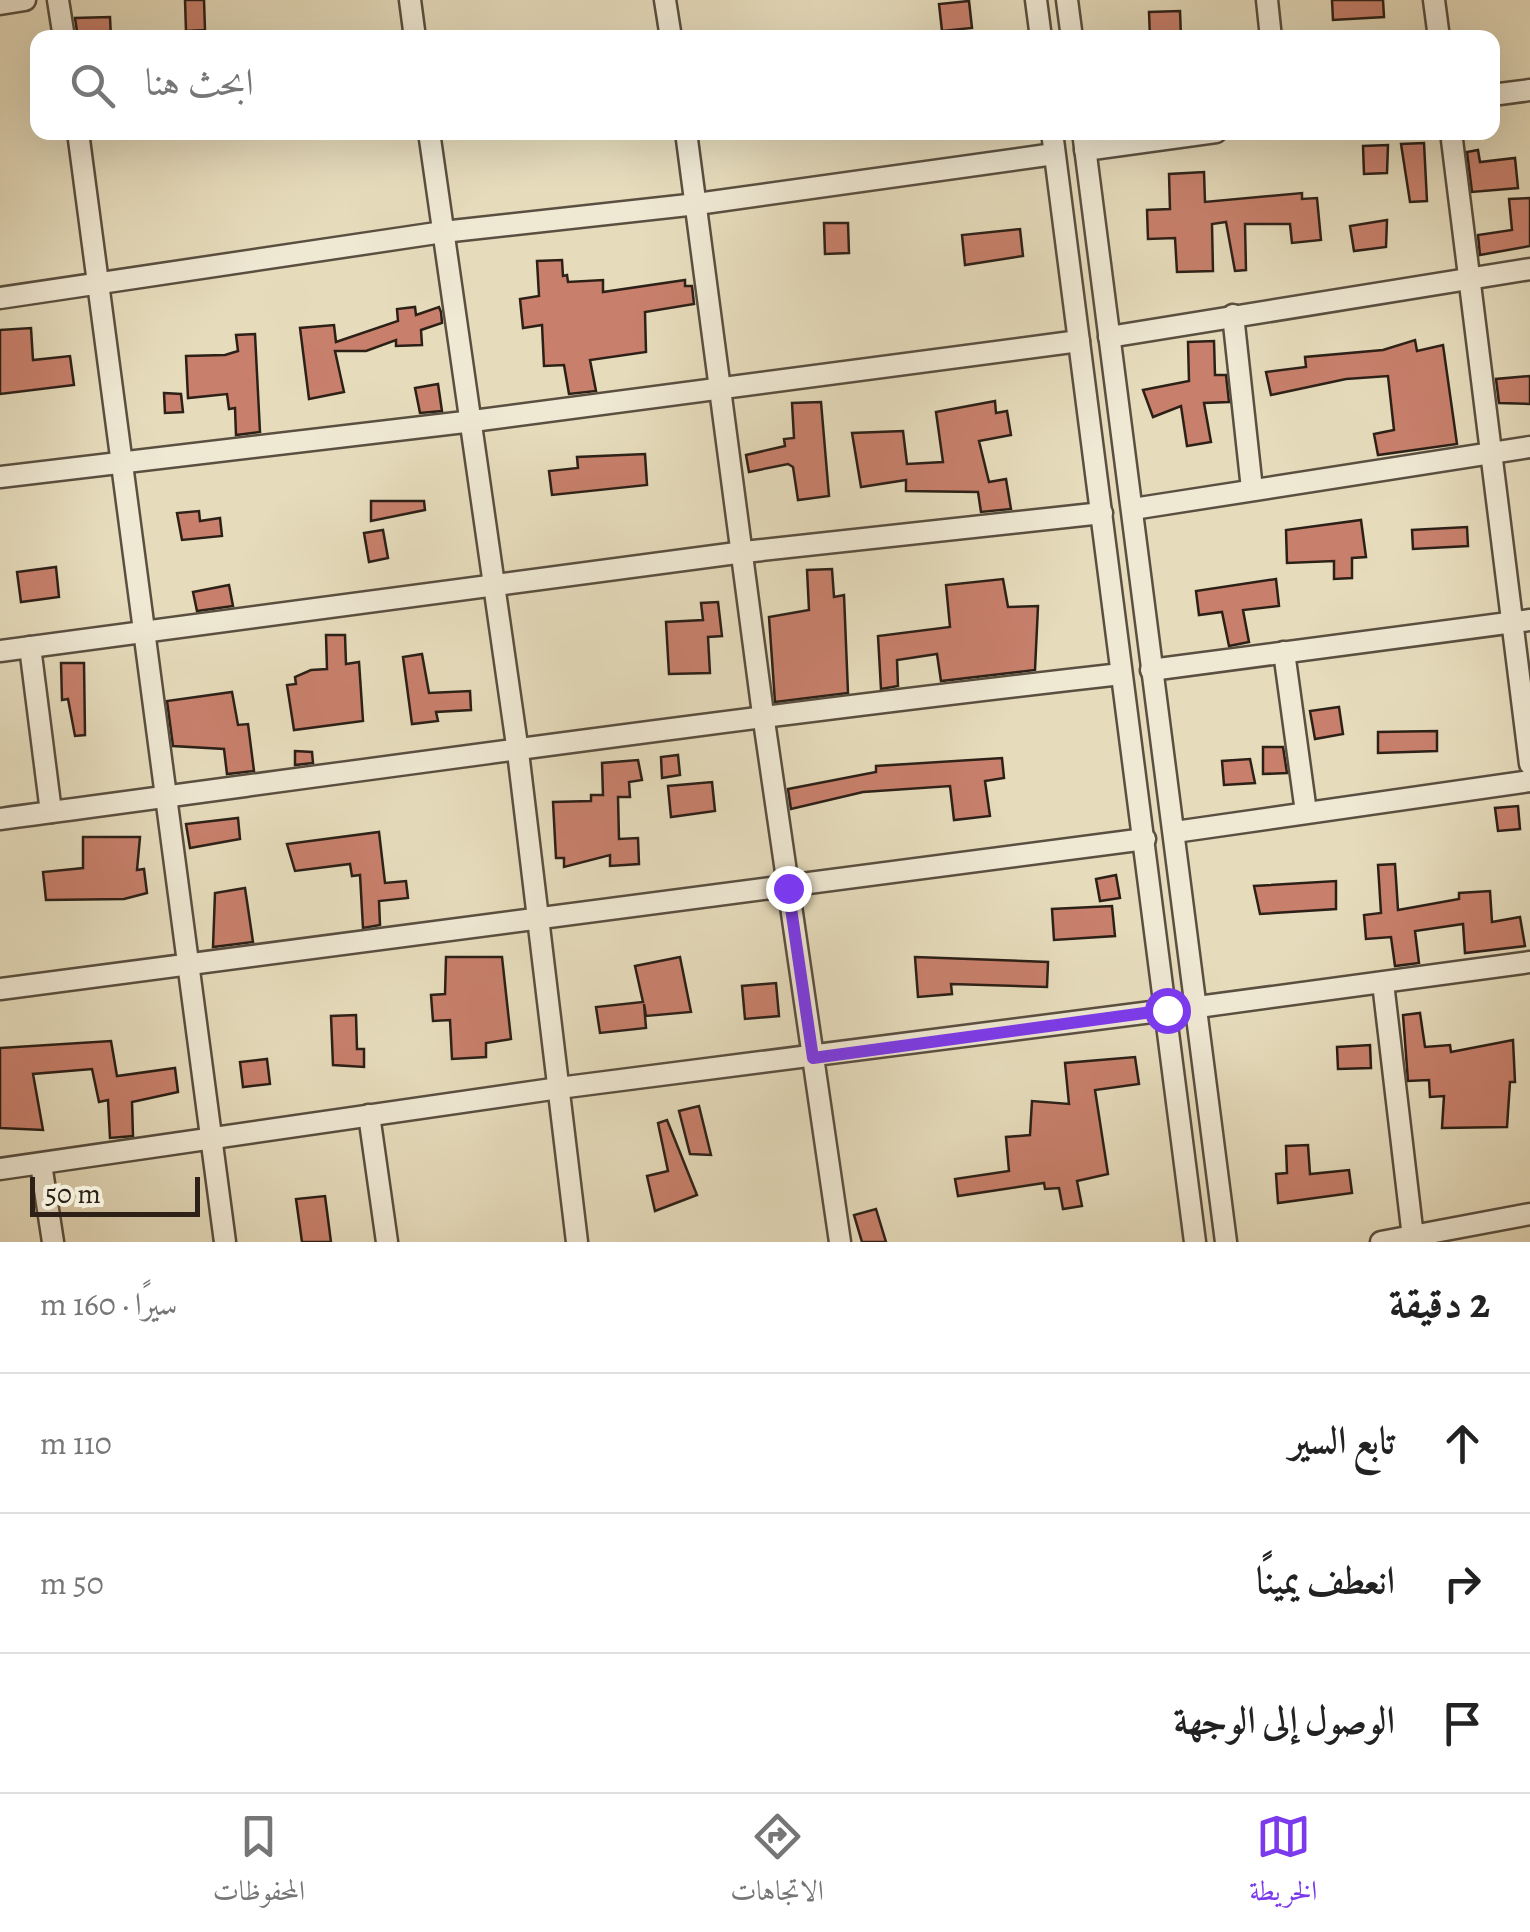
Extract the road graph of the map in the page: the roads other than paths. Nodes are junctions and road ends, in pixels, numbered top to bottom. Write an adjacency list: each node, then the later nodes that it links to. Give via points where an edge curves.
1 (25, 0): 9 (street)
2 (58, 0): 10 (street)
3 (410, 0): 11 (street)
4 (665, 0): 12 (street)
5 (1036, 0): 13 (street)
6 (1067, 0): 14 (street)
7 (1267, 0): 15 (street)
8 (1434, 0): 16 (street)
9 (0, 4)
10 (63, 30)
11 (414, 30)
12 (670, 30)
13 (1040, 30)
14 (1071, 30)
15 (1270, 30)
16 (1438, 30)
17 (1530, 90): 18 (street)
18 (1500, 94)
19 (79, 140): 30 (street)
20 (430, 140): 27 (street)
21 (687, 140): 26 (street)
22 (1110, 140): 24 (street)
23 (1453, 140): 29 (street)
24 (1084, 142): 33 (street)
25 (1053, 143): 26 (street); 34 (street)
26 (697, 204): 27 (street); 35 (street)
27 (444, 232): 30 (street); 36 (street)
28 (1530, 269): 29 (street)
29 (1470, 278): 32 (street); 38 (street)
30 (100, 285): 31 (street); 39 (street)
31 (0, 298)
32 (1232, 315): 33 (street); 41 (street)
33 (1110, 337): 42 (street)
34 (1080, 341): 35 (street); 43 (street)
35 (723, 386): 36 (street); 44 (street)
36 (473, 421): 39 (street); 45 (street)
37 (1530, 448): 38 (street)
38 (1491, 453): 41 (street); 46 (street)
39 (125, 460): 40 (street); 47 (street)
40 (0, 477)
41 (1252, 489): 42 (street)
42 (1132, 509): 51 (street)
43 (1102, 513): 44 (street); 52 (street)
44 (744, 552): 45 (street); 53 (street)
45 (493, 588): 47 (street); 54 (street)
46 (1521, 622): 50 (street); 55 (street)
47 (146, 632): 48 (street); 57 (street)
48 (30, 647): 49 (street); 58 (street)
49 (0, 651)
50 (1284, 652): 51 (street); 59 (street)
51 (1151, 670): 61 (street)
52 (1121, 674): 53 (street); 62 (street)
53 (763, 714): 54 (street); 63 (street)
54 (518, 752): 57 (street); 64 (street)
55 (1530, 764)
56 (1530, 780): 59 (street)
57 (165, 798): 58 (street); 66 (street)
58 (51, 812): 60 (street)
59 (1306, 812): 61 (street)
60 (0, 819)
61 (1176, 832): 69 (street)
62 (1145, 839): 63 (street); 70 (street)
63 (788, 888): 64 (street); 71 (street)
64 (538, 921): 66 (street); 72 (street)
65 (1530, 962): 67 (street)
66 (188, 966): 68 (street); 74 (street)
67 (1383, 982): 69 (street); 78 (street)
68 (0, 989)
69 (1198, 1006): 85 (street)
70 (1167, 1010): 71 (street); 84 (street)
71 (813, 1058): 72 (street); 83 (street)
72 (558, 1088): 73 (street); 82 (street)
73 (370, 1115): 74 (street); 81 (street)
74 (212, 1138): 75 (street); 80 (street)
75 (42, 1164): 76 (street); 79 (street)
76 (0, 1169)
77 (1530, 1214): 78 (street)
78 (1413, 1237): 86 (street)
79 (53, 1242)
80 (226, 1242)
81 (387, 1242)
82 (578, 1242)
83 (840, 1242)
84 (1195, 1242)
85 (1226, 1242)
86 (1382, 1242)

